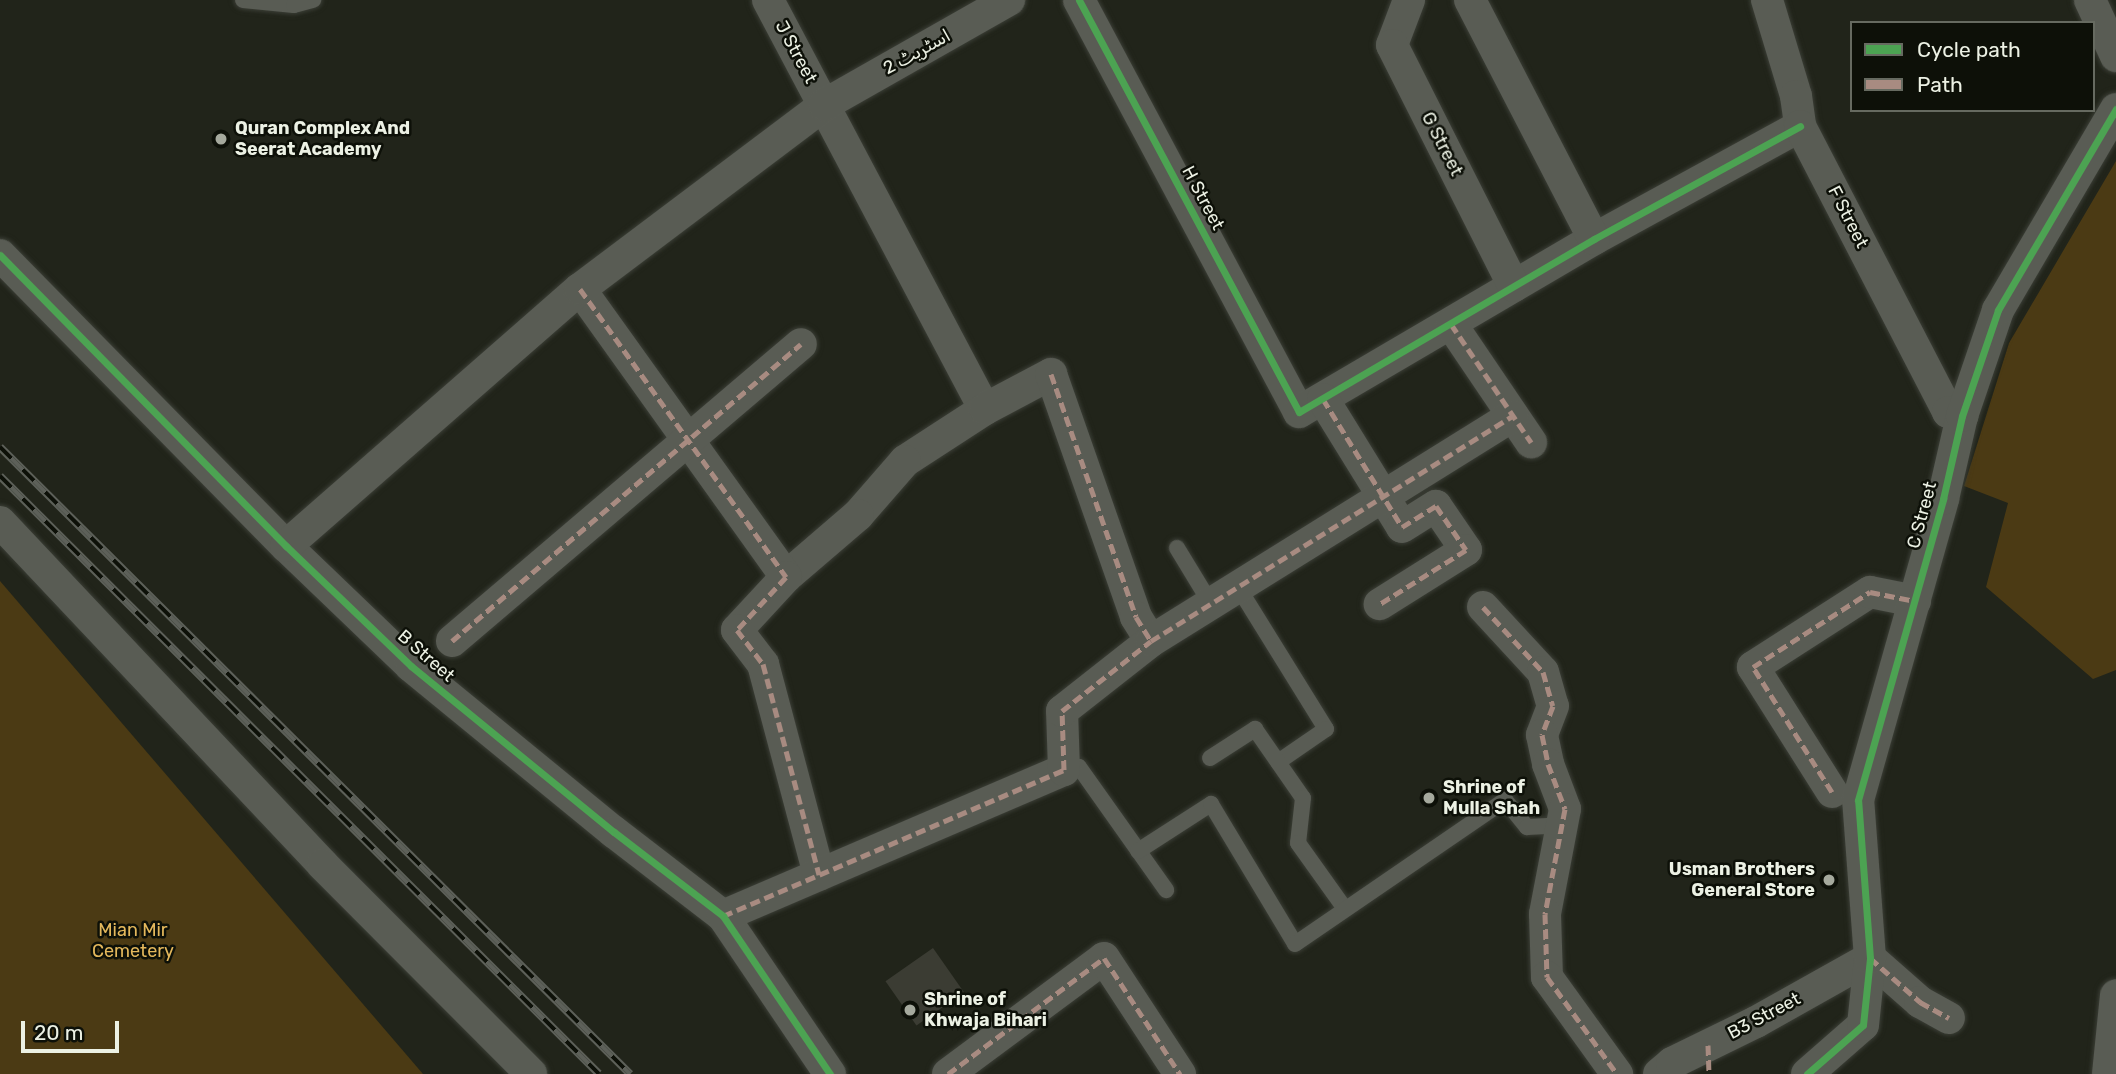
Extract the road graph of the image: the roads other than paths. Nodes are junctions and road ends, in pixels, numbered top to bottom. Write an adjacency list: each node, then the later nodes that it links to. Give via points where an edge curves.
1 (243, 0): 2 (lane, via 294,5)
2 (313, 0)
3 (768, 0): 11 (street, J Street)
4 (1009, 0): 11 (street, اسٹریٹ 2)
5 (1079, 0): 20 (street, H Street)
6 (1409, 0): 16 (street, G Street, via 1392,45)
7 (1470, 0): 14 (street)
8 (1766, 0): 13 (street, F Street, via 1796,96)
9 (2090, 0): 10 (street)
10 (2116, 56)
11 (824, 105): 17 (street, اسٹریٹ 2); 21 (street, J Street)
12 (2116, 109): 22 (street, C Street, via 1998,310)
13 (1800, 126): 14 (street); 22 (street, F Street, via 1948,412)
14 (1594, 239): 16 (street)
15 (0, 255): 26 (street, B Street)
16 (1514, 286): 18 (street)
17 (580, 289): 23 (street); 26 (street, اسٹریٹ 2)
18 (1451, 324): 20 (street); 24 (street, via 1522,429)
19 (801, 344): 23 (street)
20 (1311, 405): 24 (street, H Street)
21 (985, 409): 28 (street, via 905,461 858,515); 35 (street, via 1051,374 1136,617)
22 (1962, 416): 30 (street, C Street)
23 (688, 440): 28 (street); 34 (street)
24 (1383, 497): 29 (street); 32 (street, H Street, via 1402,527 1436,506 1466,550)
25 (0, 522): 50 (street, via 323,865)
26 (286, 546): 45 (street, B Street, via 411,666)
27 (1177, 548): 31 (lane)
28 (786, 577): 42 (street, via 737,630 763,664)
29 (1238, 587): 31 (street); 37 (lane, via 1326,729)
30 (1915, 601): 39 (street, via 1870,593 1753,667); 46 (street, C Street, via 1858,800)
31 (1211, 604): 35 (street)
32 (1380, 604)
33 (1483, 607): 40 (street, via 1544,672 1553,706 1542,735 1565,809)
34 (452, 641)
35 (1151, 641): 38 (street, via 1062,711)
36 (1210, 758): 37 (lane, via 1255,729)
37 (1278, 762): 44 (lane, via 1303,798 1298,843)
38 (1064, 770): 41 (lane, via 1079,767); 42 (street)
39 (1832, 792)
40 (1562, 825): 44 (lane, via 1527,827 1505,800); 54 (street, via 1545,914 1547,977)
41 (1138, 851): 43 (lane); 44 (lane, via 1211,804 1295,944)
42 (819, 875): 45 (street)
43 (1166, 890)
44 (1345, 909)
45 (723, 916): 51 (street, B Street)
46 (1870, 958): 48 (street, via 1920,1002); 49 (street, B3 Street); 56 (street, C Street, via 1863,1024)
47 (2116, 995): 57 (street)
48 (1949, 1018)
49 (1709, 1060): 55 (street, B3 Street, via 1672,1063)
50 (531, 1074)
51 (830, 1074)
52 (948, 1074): 53 (street, via 1104,958)
53 (1180, 1074)
54 (1617, 1074)
55 (1658, 1074)
56 (1807, 1074)
57 (2108, 1074)

